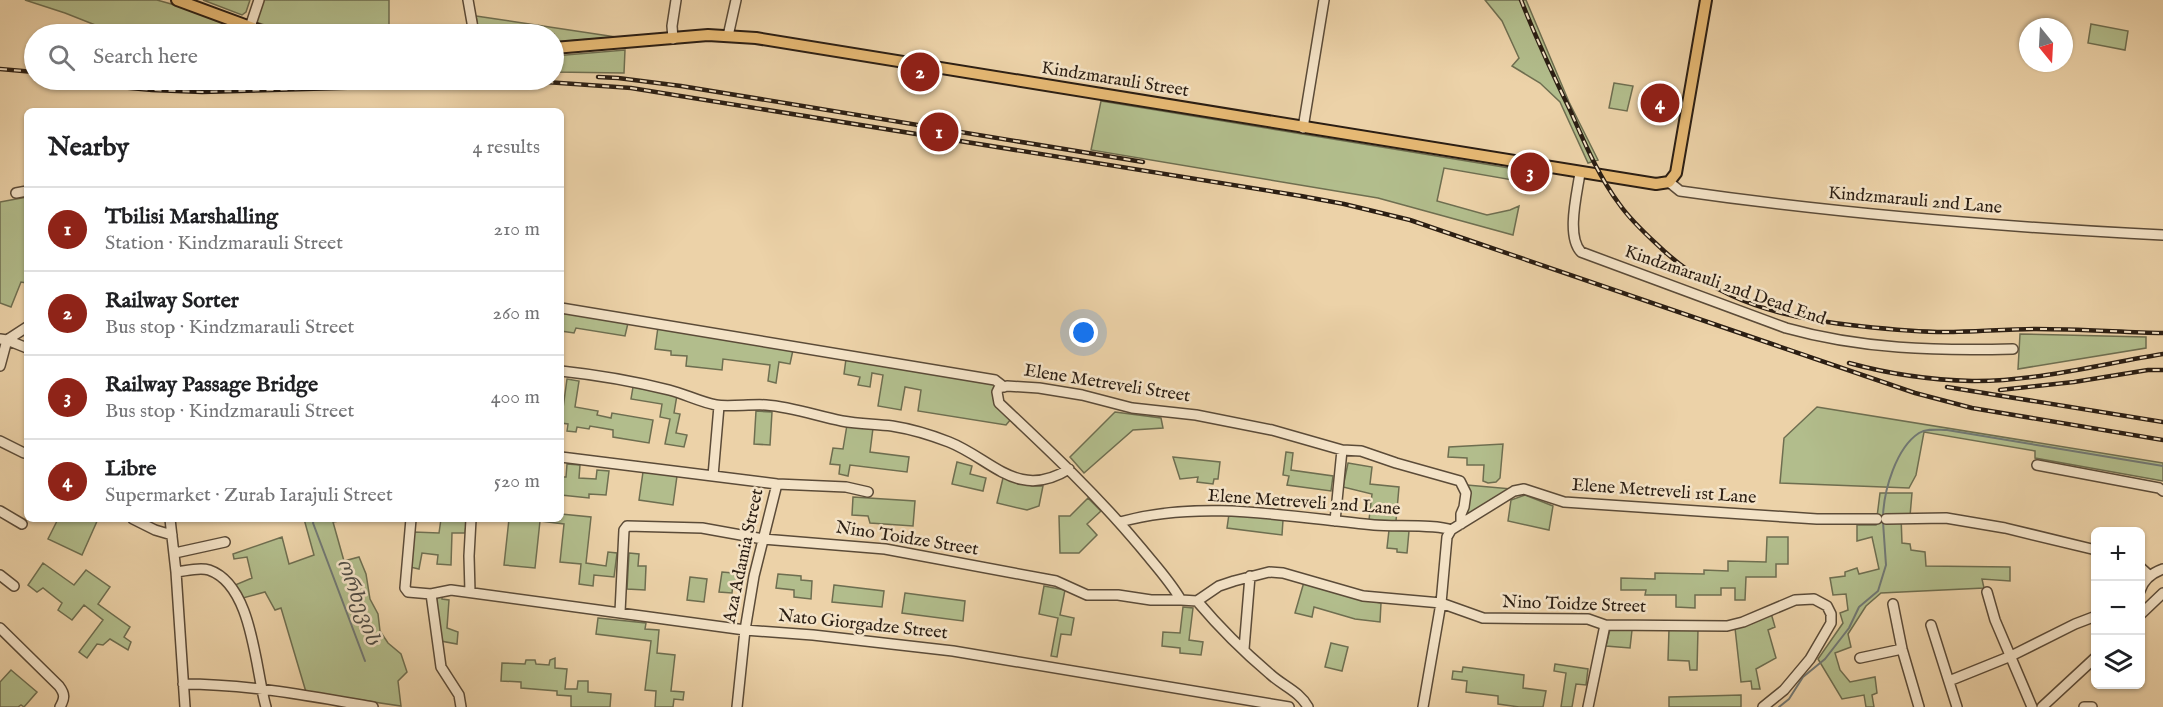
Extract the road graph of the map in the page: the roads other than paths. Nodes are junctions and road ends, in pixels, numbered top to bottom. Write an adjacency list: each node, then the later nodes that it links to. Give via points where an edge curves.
1 (177, 0): 8 (main road)
2 (259, 0): 9 (street)
3 (468, 0): 10 (street)
4 (676, 0): 12 (street)
5 (736, 0): 11 (street)
6 (1324, 0): 14 (street)
7 (1706, 0): 16 (main road, via 1676,173)
8 (242, 24)
9 (251, 24)
10 (472, 24)
11 (729, 36): 12 (main road, Kindzmarauli Street); 14 (main road, Kindzmarauli Street)
12 (673, 39): 13 (main road, Kindzmarauli Street)
13 (564, 47)
14 (1303, 128): 15 (main road, Kindzmarauli Street)
15 (1580, 173): 16 (main road, Kindzmarauli Street, via 1656,184); 24 (street, Kindzmarauli 2nd Dead End, via 1573,231 1575,246 1581,252 1819,337 1915,349)
16 (1669, 182): 19 (street, Kindzmarauli 2nd Lane, via 1680,191 1771,204 2027,228)
17 (24, 192): 18 (street)
18 (16, 193)
19 (2163, 235)
20 (564, 308): 27 (street, via 995,380)
21 (24, 329): 22 (street)
22 (4, 339): 23 (street); 25 (street)
23 (24, 347)
24 (2013, 349)
25 (0, 366)
26 (564, 371): 28 (street, via 613,377)
27 (1004, 387): 30 (street, Elene Metreveli Street, via 1039,388 1132,408 1196,415 1272,430); 34 (street, Elene Metreveli Street, via 997,392 999,404)
28 (719, 406): 34 (street, via 776,406 843,421 894,426 951,442 998,472 1026,480 1057,477); 35 (street)
29 (0, 441): 31 (street)
30 (1342, 450): 40 (street); 47 (street, Elene Metreveli Street, via 1361,451 1460,481 1466,493)
31 (24, 453)
32 (564, 457): 35 (street, Aza Adamia Street)
33 (2037, 465): 37 (street)
34 (1069, 469): 45 (street)
35 (713, 476): 36 (street, Aza Adamia Street)
36 (777, 484): 38 (street, via 846,487); 50 (street, Aza Adamia Street)
37 (2163, 491)
38 (867, 492)
39 (0, 511): 46 (street)
40 (1335, 521): 45 (street, Elene Metreveli 2nd Lane, via 1228,510 1157,514); 48 (street, Elene Metreveli 2nd Lane)
41 (139, 522): 49 (street)
42 (170, 522): 49 (street)
43 (411, 522): 65 (street, via 405,588 408,592)
44 (471, 522): 62 (street)
45 (1120, 522): 66 (street)
46 (22, 524)
47 (1461, 524): 48 (street); 52 (street, Elene Metreveli 1st Lane, via 1505,496 1524,489 1564,502 1817,519 1946,518)
48 (1451, 530): 68 (street, via 1447,537)
49 (172, 535): 53 (street)
50 (763, 539): 66 (street, Nino Toidze Street, via 885,549 1056,581 1087,595); 71 (street, Nino Toidze Street, via 702,528 625,528); 76 (street, Aza Adamia Street)
51 (225, 542): 53 (street)
52 (2091, 549)
53 (174, 554): 55 (street)
54 (2163, 569): 59 (street)
55 (176, 572): 83 (street); 84 (street, via 208,570 231,587 244,610)
56 (2145, 572): 59 (street)
57 (0, 575): 61 (street)
58 (1250, 576): 67 (street, Nino Toidze Street, via 1219,586); 68 (street, Nino Toidze Street, via 1283,573 1363,596); 78 (street)
59 (2150, 576): 60 (street)
60 (2145, 581)
61 (14, 586)
62 (470, 592): 65 (street, Nato Giorgadze Street); 71 (street, Nato Giorgadze Street)
63 (1987, 592): 79 (street)
64 (2163, 593): 70 (street)
65 (431, 594): 90 (street, via 441,668 459,695)
66 (1181, 600): 67 (street, Nino Toidze Street)
67 (1197, 601): 78 (street)
68 (1441, 603): 73 (street, Nino Toidze Street, via 1483,618 1588,619); 94 (street)
69 (1893, 604): 77 (street)
70 (2145, 610)
71 (620, 612): 76 (street, Nato Giorgadze Street)
72 (2091, 618): 79 (street)
73 (1605, 625): 95 (street); 96 (street, Nino Toidze Street, via 1727,626 1795,600 1814,598 1827,606 1831,623 1810,659 1784,690)
74 (1930, 625): 82 (street)
75 (0, 628): 86 (street, via 59,686 64,693)
76 (745, 630): 91 (street, Aza Adamia Street); 92 (street, Nato Giorgadze Street, via 953,651)
77 (1902, 648): 80 (street); 97 (street)
78 (1244, 650): 93 (street, via 1294,690)
79 (2011, 656): 82 (street); 99 (street)
80 (1860, 658)
81 (2091, 662): 85 (street)
82 (1949, 681): 98 (street)
83 (183, 684): 84 (street); 87 (street)
84 (261, 689): 88 (street); 89 (street)
85 (2047, 706)
86 (60, 707)
87 (185, 707)
88 (266, 707)
89 (373, 707)
90 (461, 707)
91 (737, 707)
92 (1290, 707)
93 (1308, 707)
94 (1423, 707)
95 (1588, 707)
96 (1763, 707)
97 (1919, 707)
98 (1957, 707)
99 (2032, 707)
100 (2084, 707): 101 (street)
101 (2092, 707)

